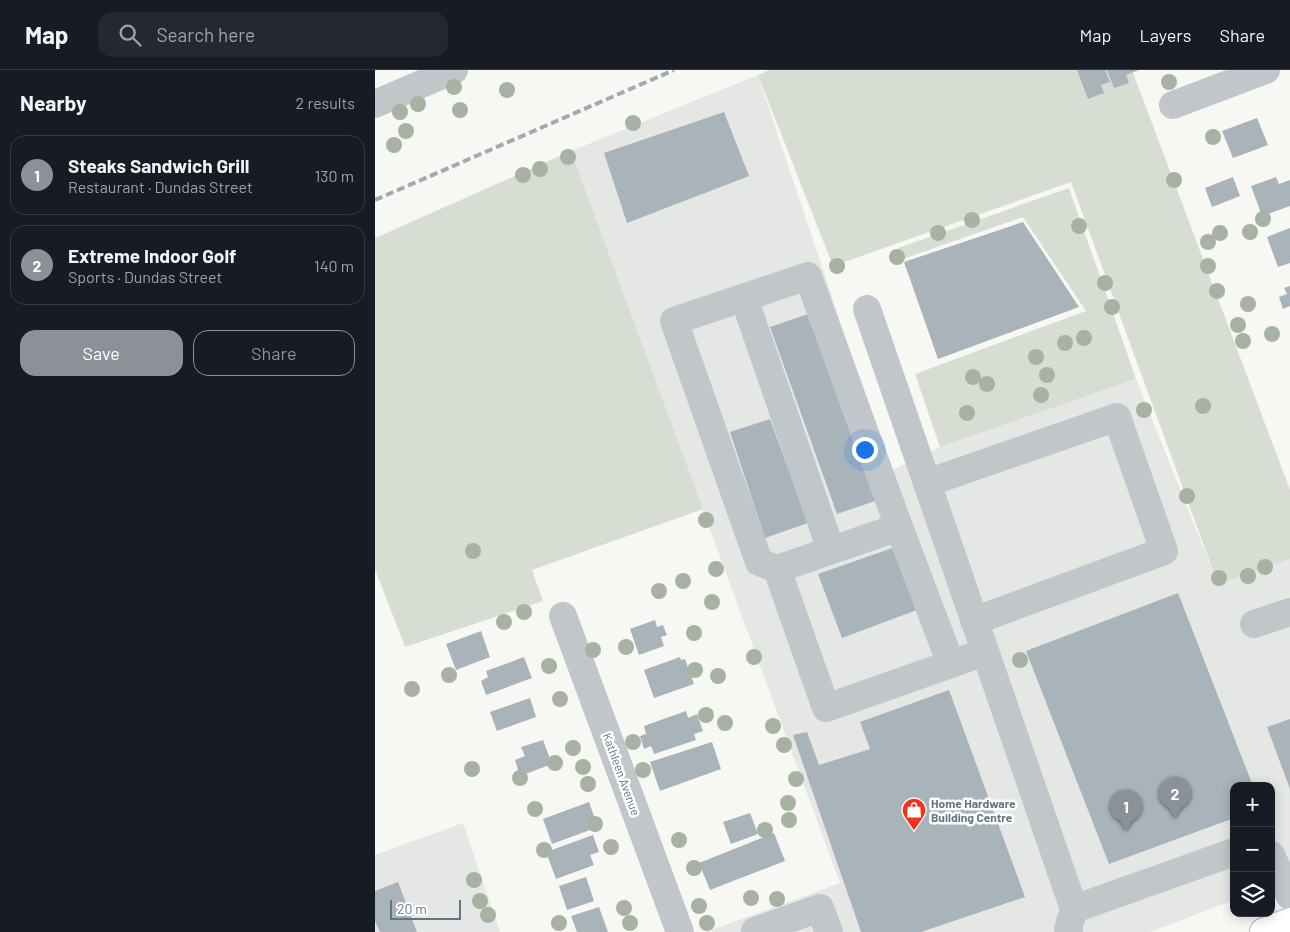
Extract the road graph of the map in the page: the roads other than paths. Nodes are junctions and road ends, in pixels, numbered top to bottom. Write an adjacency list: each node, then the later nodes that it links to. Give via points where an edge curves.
1 (454, 70): 3 (street)
2 (1266, 70): 5 (street)
3 (422, 77): 4 (street)
4 (375, 104)
5 (1173, 105)
6 (744, 298): 9 (street, via 808,276); 10 (street); 11 (street, via 674,322 759,562)
7 (867, 308): 8 (street)
8 (927, 483): 14 (street); 14 (street, via 1117,417 1164,550)
9 (899, 527): 10 (street); 17 (street)
10 (831, 550): 11 (street)
11 (777, 569): 17 (street, via 826,708)
12 (1290, 612): 15 (street)
13 (563, 616): 23 (street, Kathleen Avenue)
14 (975, 621): 16 (street)
15 (1254, 624)
16 (985, 652): 17 (street); 22 (street)
17 (951, 664)
18 (1230, 854): 22 (street)
19 (1275, 864): 20 (street)
20 (1290, 896)
21 (1290, 922): 26 (main road)
22 (1068, 925)
23 (681, 932)
24 (755, 932): 25 (street, via 820,908)
25 (829, 932)
26 (1264, 932)

